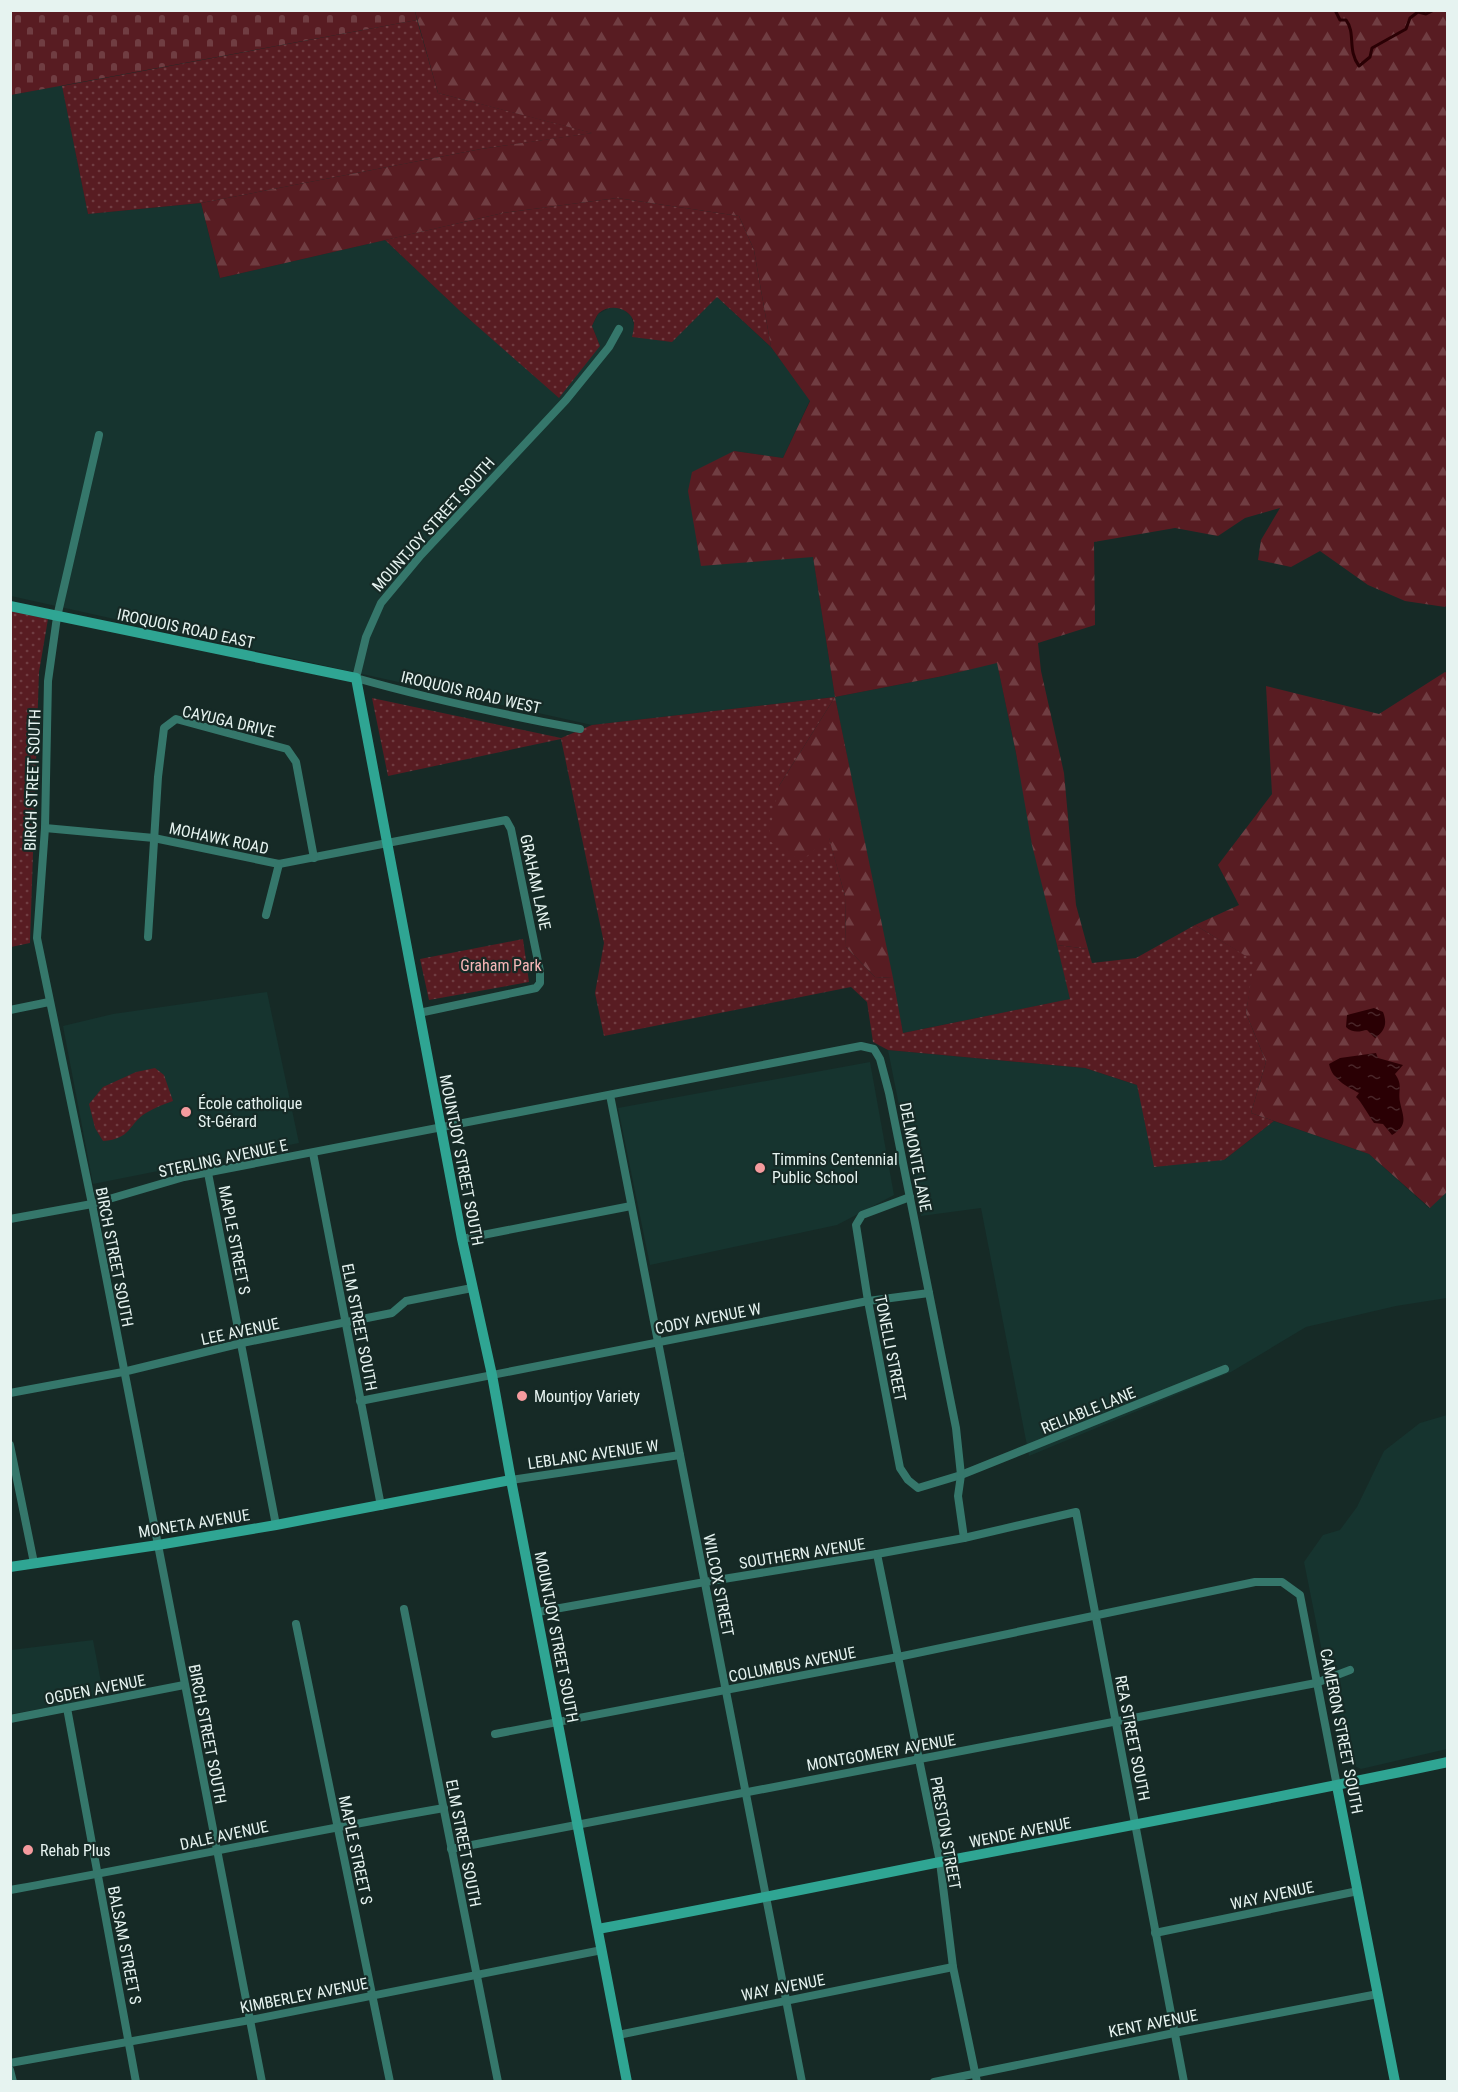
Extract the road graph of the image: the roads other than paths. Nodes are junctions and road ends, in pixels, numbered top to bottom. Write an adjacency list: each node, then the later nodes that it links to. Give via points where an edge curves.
1 (619, 329): 5 (street, MOUNTJOY STREET SOUTH, via 566,400 381,603 366,637)
2 (99, 435): 4 (street, BIRCH STREET SOUTH)
3 (10, 606): 4 (street, IROQUOIS ROAD EAST)
4 (57, 617): 5 (street, IROQUOIS ROAD EAST); 7 (street, BIRCH STREET SOUTH, via 48,681)
5 (356, 678): 6 (street, IROQUOIS ROAD WEST); 9 (street, MOUNTJOY STREET SOUTH)
6 (580, 729)
7 (45, 828): 8 (street, MOHAWK ROAD); 14 (street, BIRCH STREET SOUTH, via 37,938)
8 (154, 838): 10 (street, CAYUGA DRIVE, via 164,728 176,719 287,749 296,762); 11 (street, MOHAWK ROAD); 13 (street)
9 (387, 844): 10 (street, MOHAWK ROAD); 16 (street, MOUNTJOY STREET SOUTH); 16 (street, GRAHAM LANE, via 506,820 512,829 540,971 536,988)
10 (314, 858): 11 (street, MOHAWK ROAD)
11 (279, 864): 12 (street)
12 (266, 915)
13 (148, 937)
14 (49, 1002): 15 (street); 22 (street, BIRCH STREET SOUTH)
15 (10, 1010)
16 (419, 1013): 18 (street, MOUNTJOY STREET SOUTH)
17 (610, 1095): 18 (street, STERLING AVENUE E); 21 (street, DELMONTE LANE, via 861,1046 874,1049 889,1093); 23 (street, WILCOX STREET)
18 (441, 1128): 19 (street, STERLING AVENUE E); 25 (street, MOUNTJOY STREET SOUTH)
19 (313, 1153): 20 (street, STERLING AVENUE E); 29 (street, ELM STREET SOUTH)
20 (208, 1173): 22 (street, STERLING AVENUE E); 31 (street, MAPLE STREET S)
21 (910, 1197): 27 (street, DELMONTE LANE); 28 (street, TONELLI STREET, via 862,1215 856,1225)
22 (92, 1204): 24 (street, STERLING AVENUE E); 33 (street, BIRCH STREET SOUTH)
23 (632, 1206): 25 (street); 30 (street, WILCOX STREET)
24 (10, 1219)
25 (462, 1239): 26 (street, MOUNTJOY STREET SOUTH)
26 (472, 1288): 29 (street, LEE AVENUE, via 406,1302 392,1313); 34 (street, MOUNTJOY STREET SOUTH)
27 (929, 1293): 28 (street, CODY AVENUE W); 39 (street, DELMONTE LANE, via 956,1428)
28 (868, 1301): 30 (street, CODY AVENUE W); 39 (street, TONELLI STREET, via 900,1468 918,1488)
29 (346, 1323): 31 (street, LEE AVENUE); 36 (street, ELM STREET SOUTH)
30 (658, 1342): 34 (street, CODY AVENUE W); 38 (street, WILCOX STREET)
31 (242, 1343): 33 (street, LEE AVENUE); 42 (street, MAPLE STREET S)
32 (1225, 1369): 39 (street, RELIABLE LANE)
33 (123, 1372): 35 (street, LEE AVENUE); 44 (street, BIRCH STREET SOUTH)
34 (492, 1375): 36 (street, CODY AVENUE W); 40 (street, MOUNTJOY STREET SOUTH)
35 (10, 1393)
36 (360, 1401): 41 (street, ELM STREET SOUTH)
37 (10, 1445): 46 (street)
38 (680, 1455): 40 (street, LEBLANC AVENUE W); 48 (street, WILCOX STREET)
39 (961, 1476): 43 (street, DELMONTE LANE, via 958,1496)
40 (510, 1480): 41 (street, MONETA AVENUE); 50 (street, MOUNTJOY STREET SOUTH)
41 (381, 1506): 42 (street, MONETA AVENUE)
42 (276, 1525): 44 (street, MONETA AVENUE)
43 (964, 1538): 45 (street, SOUTHERN AVENUE); 51 (street, REA STREET SOUTH, via 1076,1512)
44 (158, 1545): 46 (street, MONETA AVENUE); 56 (street, BIRCH STREET SOUTH)
45 (877, 1554): 48 (street, SOUTHERN AVENUE); 53 (street, PRESTON STREET)
46 (34, 1563): 47 (street, MONETA AVENUE)
47 (10, 1567)
48 (705, 1581): 50 (street, SOUTHERN AVENUE); 57 (street, WILCOX STREET)
49 (404, 1609): 67 (street, ELM STREET SOUTH)
50 (538, 1612): 60 (street, MOUNTJOY STREET SOUTH)
51 (1095, 1616): 53 (street, COLUMBUS AVENUE); 55 (street, CAMERON STREET SOUTH, via 1255,1582 1282,1582 1300,1595); 61 (street, REA STREET SOUTH)
52 (296, 1624): 70 (street, MAPLE STREET S)
53 (898, 1657): 57 (street, COLUMBUS AVENUE); 63 (street, PRESTON STREET)
54 (1350, 1670): 55 (street, MONTGOMERY AVENUE)
55 (1316, 1683): 61 (street, MONTGOMERY AVENUE); 65 (street, CAMERON STREET SOUTH)
56 (184, 1685): 58 (street, OGDEN AVENUE); 72 (street, BIRCH STREET SOUTH)
57 (726, 1690): 60 (street, COLUMBUS AVENUE); 66 (street, WILCOX STREET)
58 (67, 1708): 59 (street, OGDEN AVENUE); 74 (street, BALSAM STREET S)
59 (10, 1719)
60 (557, 1721): 62 (street, COLUMBUS AVENUE); 68 (street, MOUNTJOY STREET SOUTH)
61 (1117, 1722): 63 (street, MONTGOMERY AVENUE); 69 (street, REA STREET SOUTH)
62 (495, 1734)
63 (919, 1759): 66 (street, MONTGOMERY AVENUE); 73 (street, PRESTON STREET)
64 (1448, 1762): 65 (street, WENDE AVENUE)
65 (1337, 1786): 69 (street, WENDE AVENUE); 76 (street, CAMERON STREET SOUTH)
66 (746, 1791): 68 (street, MONTGOMERY AVENUE); 77 (street, WILCOX STREET)
67 (444, 1808): 70 (street, DALE AVENUE); 71 (street, ELM STREET SOUTH)
68 (577, 1824): 71 (street, MONTGOMERY AVENUE); 78 (street, MOUNTJOY STREET SOUTH)
69 (1136, 1825): 73 (street, WENDE AVENUE); 79 (street, REA STREET SOUTH)
70 (338, 1828): 72 (street, DALE AVENUE); 84 (street, MAPLE STREET S)
71 (452, 1849): 82 (street, ELM STREET SOUTH)
72 (217, 1850): 74 (street, DALE AVENUE); 86 (street, BIRCH STREET SOUTH)
73 (940, 1862): 77 (street, WENDE AVENUE); 81 (street, PRESTON STREET)
74 (98, 1874): 75 (street, DALE AVENUE); 89 (street, BALSAM STREET S)
75 (10, 1890)
76 (1358, 1891): 79 (street, WAY AVENUE); 83 (street, CAMERON STREET SOUTH)
77 (767, 1898): 78 (street, WENDE AVENUE); 85 (street, WILCOX STREET)
78 (598, 1929): 80 (street, MOUNTJOY STREET SOUTH)
79 (1155, 1933): 87 (street, REA STREET SOUTH)
80 (602, 1950): 82 (street, KIMBERLEY AVENUE); 88 (street, MOUNTJOY STREET SOUTH)
81 (953, 1967): 85 (street, WAY AVENUE); 92 (street, PRESTON STREET)
82 (477, 1974): 84 (street, KIMBERLEY AVENUE); 97 (street, ELM STREET SOUTH)
83 (1378, 1994): 87 (street, KENT AVENUE); 102 (street, CAMERON STREET SOUTH)
84 (373, 1995): 86 (street, KIMBERLEY AVENUE); 96 (street, MAPLE STREET S)
85 (787, 2000): 88 (street, WAY AVENUE); 99 (street, WILCOX STREET)
86 (250, 2019): 89 (street, KIMBERLEY AVENUE); 95 (street, BIRCH STREET SOUTH)
87 (1174, 2033): 92 (street, KENT AVENUE); 101 (street, REA STREET SOUTH)
88 (618, 2035): 98 (street, MOUNTJOY STREET SOUTH)
89 (129, 2040): 90 (street, KIMBERLEY AVENUE); 94 (street, BALSAM STREET S)
90 (10, 2063)
91 (10, 2070): 93 (street)
92 (976, 2077): 100 (street, KENT AVENUE)
93 (13, 2082)
94 (136, 2082)
95 (262, 2082)
96 (390, 2082)
97 (498, 2082)
98 (627, 2082)
99 (802, 2082)
100 (934, 2082)
101 (1184, 2082)
102 (1395, 2082)

